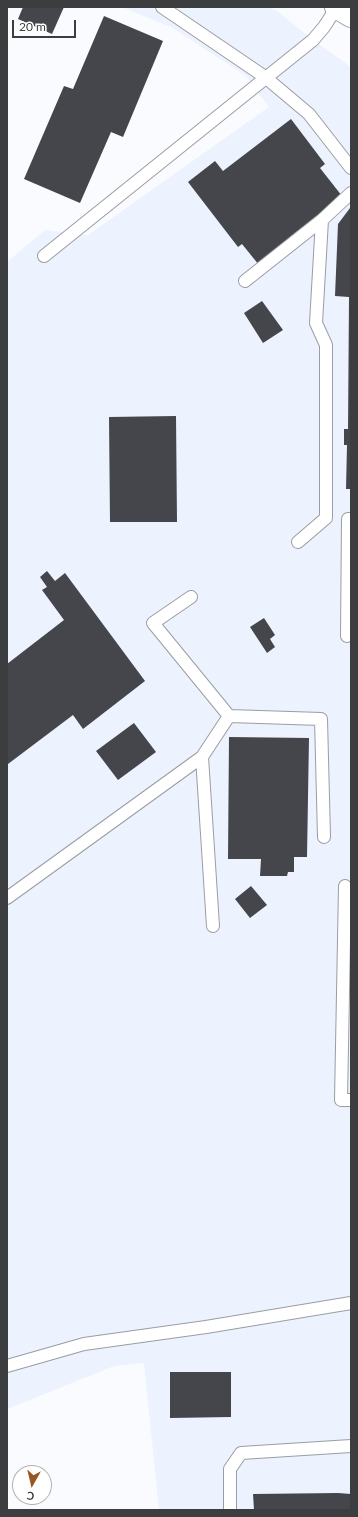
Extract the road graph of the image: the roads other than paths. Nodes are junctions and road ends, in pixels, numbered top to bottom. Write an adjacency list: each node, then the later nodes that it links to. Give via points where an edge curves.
1 (162, 7): 4 (lane)
2 (336, 7): 3 (street); 4 (lane, via 313,40)
3 (351, 16)
4 (266, 77): 5 (lane, via 309,114); 8 (lane)
5 (351, 168)
6 (351, 193): 7 (lane)
7 (322, 220): 9 (lane); 10 (lane, via 316,323 326,345)
8 (44, 256)
9 (244, 281)
10 (326, 518): 11 (lane); 12 (lane)
11 (350, 519): 14 (lane)
12 (298, 542)
13 (190, 597): 15 (lane, via 153,623)
14 (347, 636)
15 (229, 716): 16 (lane); 17 (lane, via 321,719)
16 (202, 758): 19 (lane); 20 (lane)
17 (324, 837)
18 (345, 886): 21 (lane, via 341,1100)
19 (7, 898)
20 (213, 926)
21 (351, 1100)
22 (351, 1303): 23 (lane, via 84,1344)
23 (7, 1366)
24 (351, 1446): 25 (lane, via 241,1454 230,1470)
25 (230, 1510)

